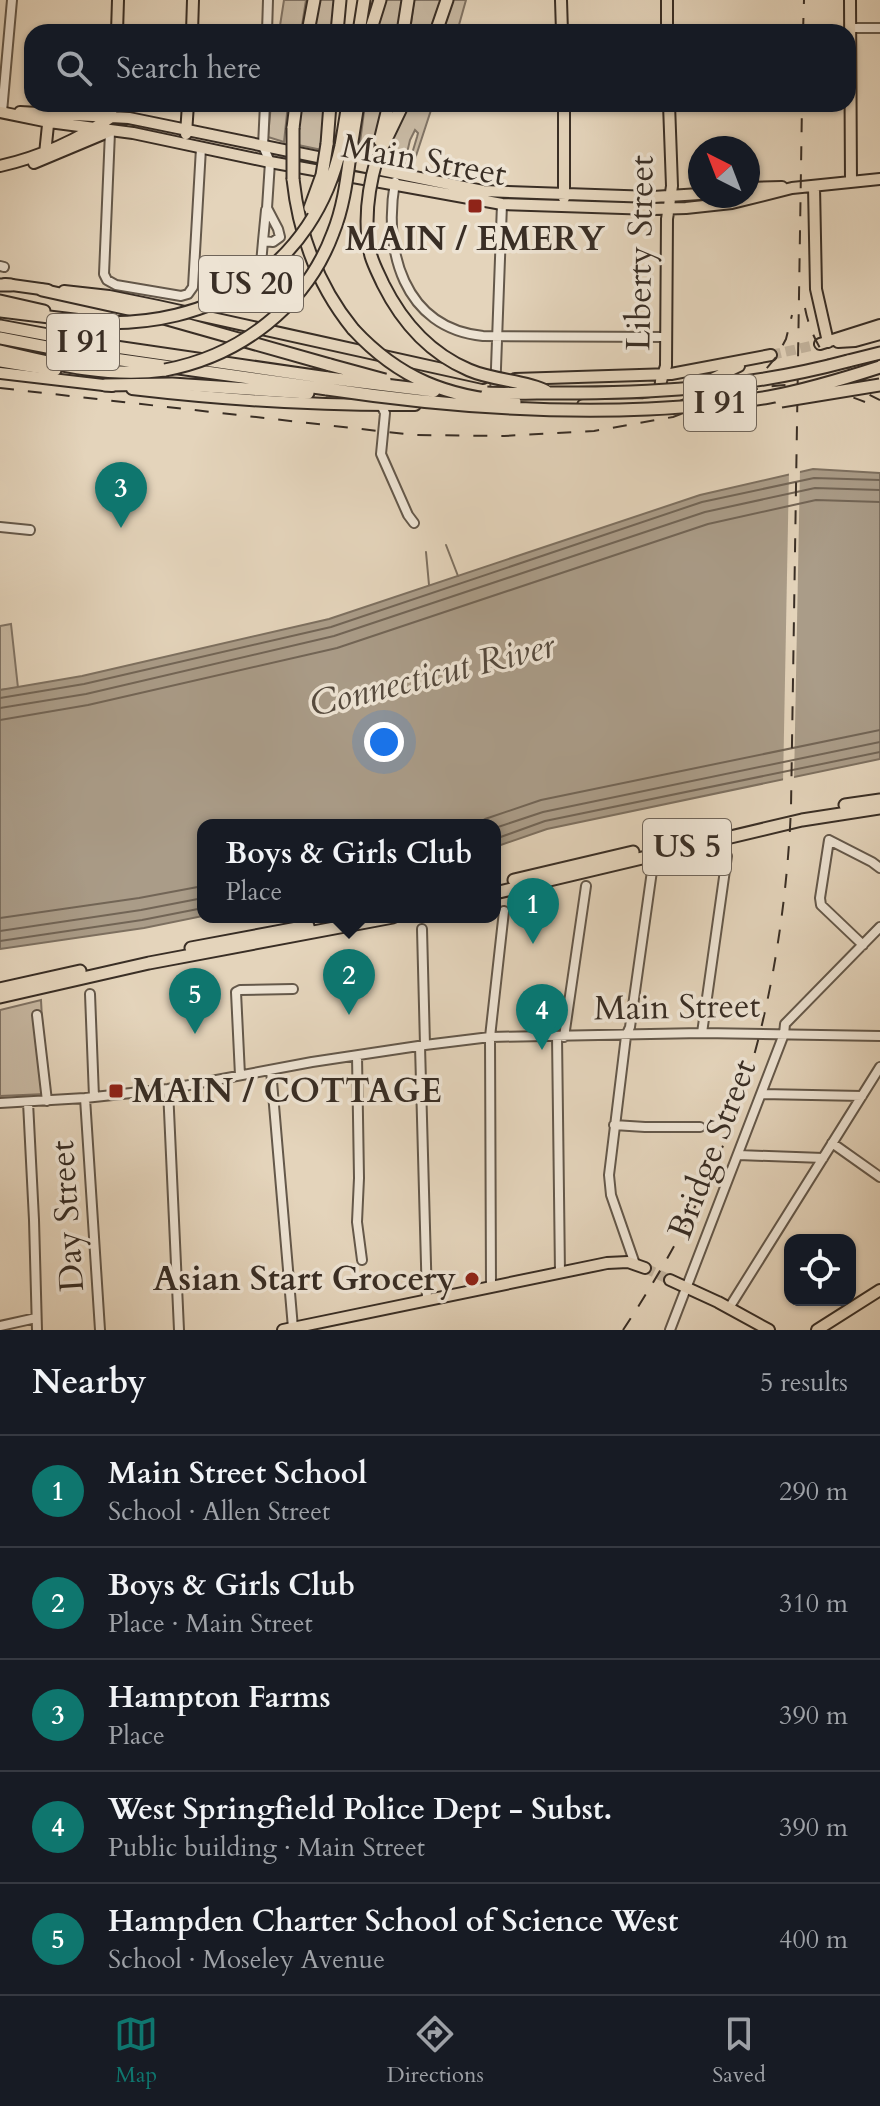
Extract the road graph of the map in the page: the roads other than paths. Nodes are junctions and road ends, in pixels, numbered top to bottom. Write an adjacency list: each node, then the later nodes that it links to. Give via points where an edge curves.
1 (12, 0): 28 (street)
2 (118, 0): 14 (main road)
3 (193, 0): 15 (main road)
4 (268, 0): 16 (street)
5 (313, 0): 17 (highway)
6 (340, 0): 18 (highway)
7 (364, 0): 19 (highway)
8 (377, 0): 20 (highway)
9 (408, 0): 21 (highway)
10 (447, 0): 22 (highway)
11 (561, 0): 23 (main road)
12 (667, 0): 24 (main road)
13 (850, 0): 25 (main road)
14 (117, 24)
15 (192, 24)
16 (267, 24)
17 (310, 24)
18 (338, 24)
19 (360, 24)
20 (371, 24)
21 (404, 24)
22 (439, 24)
23 (562, 24)
24 (667, 24)
25 (850, 24)
26 (856, 28): 27 (street)
27 (880, 28)
28 (1, 112): 42 (main road, Main Street)
29 (113, 112): 41 (main road)
30 (187, 112): 44 (main road)
31 (265, 112): 47 (street)
32 (295, 112): 86 (highway, bridge, via 293,179 312,260 353,329 380,356 419,381 508,402 622,403 707,398)
33 (329, 112): 70 (highway, bridge, via 322,175 312,206)
34 (348, 112): 48 (highway, US 20)
35 (356, 112): 48 (highway, US 20)
36 (387, 112): 51 (highway)
37 (399, 112): 51 (highway)
38 (564, 112): 62 (main road)
39 (669, 112): 64 (main road, Liberty Street)
40 (851, 112): 57 (main road)
41 (113, 116): 42 (main road, Main Street); 43 (main road); 44 (main road, Main Street); 45 (main road)
42 (49, 117): 43 (main road, Main Street); 50 (main road)
43 (94, 129): 45 (main road, Main Street); 50 (main road)
44 (186, 130): 46 (main road); 47 (main road, Main Street)
45 (110, 132): 46 (main road, Main Street); 49 (street, via 104,276 132,288 181,296 191,291); 50 (main road)
46 (186, 144): 49 (main road, Main Street)
47 (263, 146): 52 (street); 55 (main road, Main Street)
48 (346, 147): 70 (highway, US 20, bridge, via 308,226); 87 (highway, US 20, bridge, via 342,204 333,235 300,291 279,314 245,340 206,359 165,370 112,378)
49 (201, 148): 52 (main road, Main Street)
50 (44, 156): 53 (main road); 54 (main road)
51 (377, 158): 96 (highway, bridge, via 368,200 369,244 398,312 418,336 452,362)
52 (270, 162): 58 (main road, Main Street); 67 (street)
53 (0, 166)
54 (0, 173)
55 (396, 173): 58 (street); 62 (main road, Main Street, via 483,191)
56 (880, 179): 57 (main road, Main Street)
57 (851, 182): 59 (main road, Main Street)
58 (394, 185): 65 (main road, Main Street); 79 (street, via 392,240 415,299 450,328)
59 (814, 186): 61 (main road, Main Street); 82 (main road, via 816,289)
60 (760, 188): 61 (main road, Main Street)
61 (792, 188): 64 (main road, Main Street, via 732,203)
62 (564, 194): 64 (main road, Main Street); 66 (main road)
63 (688, 197): 64 (main road, Main Street)
64 (669, 203): 66 (main road, Main Street); 80 (main road, Liberty Street)
65 (502, 204): 66 (main road, Main Street); 79 (street)
66 (564, 206)
67 (267, 208): 68 (street); 68 (street, via 280,237)
68 (263, 241): 69 (street)
69 (261, 264)
70 (258, 278): 75 (highway, US 20, bridge, via 224,299 180,315)
71 (4, 284): 72 (main road)
72 (42, 290): 91 (main road, via 130,300); 95 (highway, bridge, via 147,313 394,381)
73 (0, 301): 75 (highway, US 20)
74 (0, 311): 75 (highway)
75 (89, 322)
76 (880, 325): 82 (main road)
77 (0, 326): 94 (highway, I 91)
78 (880, 334): 82 (main road)
79 (498, 336): 80 (street); 91 (street)
80 (666, 337): 89 (main road, Liberty Street)
81 (0, 338): 94 (highway, I 91, via 93,356)
82 (824, 343)
83 (0, 351): 87 (highway)
84 (880, 353): 96 (highway, I 91, bridge, via 728,386)
85 (0, 361): 87 (highway, US 20)
86 (879, 367): 99 (highway, I 91, bridge, via 788,393)
87 (63, 368)
88 (0, 373): 92 (main road)
89 (664, 374): 90 (main road); 98 (main road, Liberty Street); 98 (main road, via 771,355)
90 (524, 378): 91 (main road); 101 (main road, via 516,392)
91 (496, 379): 100 (street)
92 (105, 385): 94 (highway); 97 (main road, via 309,404)
93 (880, 385): 99 (highway, bridge, via 789,400)
94 (327, 387): 95 (highway, I 91, bridge); 97 (highway, I 91, bridge)
95 (477, 392): 96 (highway, I 91, bridge)
96 (550, 394)
97 (384, 402): 99 (highway, I 91, bridge, via 556,411); 100 (main road); 102 (street, via 382,458)
98 (658, 402): 101 (main road)
99 (725, 403)
100 (495, 404): 101 (main road)
101 (526, 404)
102 (414, 523)
103 (0, 527): 104 (street)
104 (30, 530)
105 (880, 800): 110 (highway, US 5, via 808,811)
106 (880, 808): 112 (highway, US 5, via 802,820)
107 (727, 856): 124 (street)
108 (880, 868): 118 (street, via 829,840 821,903)
109 (652, 871): 127 (street)
110 (501, 884)
111 (586, 886): 126 (street)
112 (501, 892)
113 (504, 911): 129 (street)
114 (324, 923): 119 (highway)
115 (361, 923): 122 (highway)
116 (880, 927): 118 (street, Bridge Street)
117 (422, 929): 130 (street)
118 (863, 945): 125 (street, Bridge Street, via 785,1024)
119 (0, 989)
120 (293, 989): 134 (street, via 236,992)
121 (90, 994): 138 (street, Day Street)
122 (0, 997)
123 (37, 1015): 139 (street)
124 (702, 1033): 125 (street, Main Street); 127 (street, Main Street)
125 (784, 1034): 128 (street, Main Street); 136 (street, Bridge Street)
126 (560, 1036): 127 (street, Main Street); 129 (street, Main Street); 150 (street)
127 (626, 1036): 142 (street)
128 (880, 1036)
129 (490, 1037): 130 (street, Main Street); 152 (street)
130 (422, 1045): 131 (street, Main Street); 155 (street)
131 (357, 1056): 133 (street, Main Street); 148 (street, via 357,1222)
132 (880, 1067): 137 (street)
133 (271, 1070): 134 (street, Main Street); 159 (street)
134 (240, 1075): 135 (street, Main Street)
135 (168, 1089): 138 (street, Main Street); 162 (street)
136 (762, 1094): 137 (street); 145 (street, Bridge Street)
137 (862, 1096): 144 (street)
138 (90, 1097): 139 (street, Main Street); 161 (street, Day Street)
139 (47, 1101): 140 (street, Main Street)
140 (28, 1102): 141 (street, Main Street); 157 (street)
141 (0, 1103)
142 (614, 1125): 143 (street); 149 (street, via 610,1192)
143 (700, 1127)
144 (832, 1143): 146 (street); 147 (street)
145 (738, 1155): 146 (street); 153 (street, Bridge Street)
146 (823, 1158): 156 (street)
147 (880, 1177)
148 (362, 1260)
149 (640, 1266): 150 (main road, via 614,1262)
150 (560, 1273): 152 (main road)
151 (670, 1280): 153 (main road)
152 (491, 1287): 155 (main road)
153 (686, 1288): 156 (main road); 163 (street, Bridge Street)
154 (880, 1290): 165 (main road)
155 (427, 1300): 159 (main road)
156 (729, 1308): 164 (main road)
157 (36, 1318): 158 (street); 160 (street)
158 (0, 1326)
159 (288, 1329)
160 (37, 1330)
161 (100, 1330)
162 (179, 1330)
163 (670, 1330)
164 (769, 1330)
165 (817, 1330)

